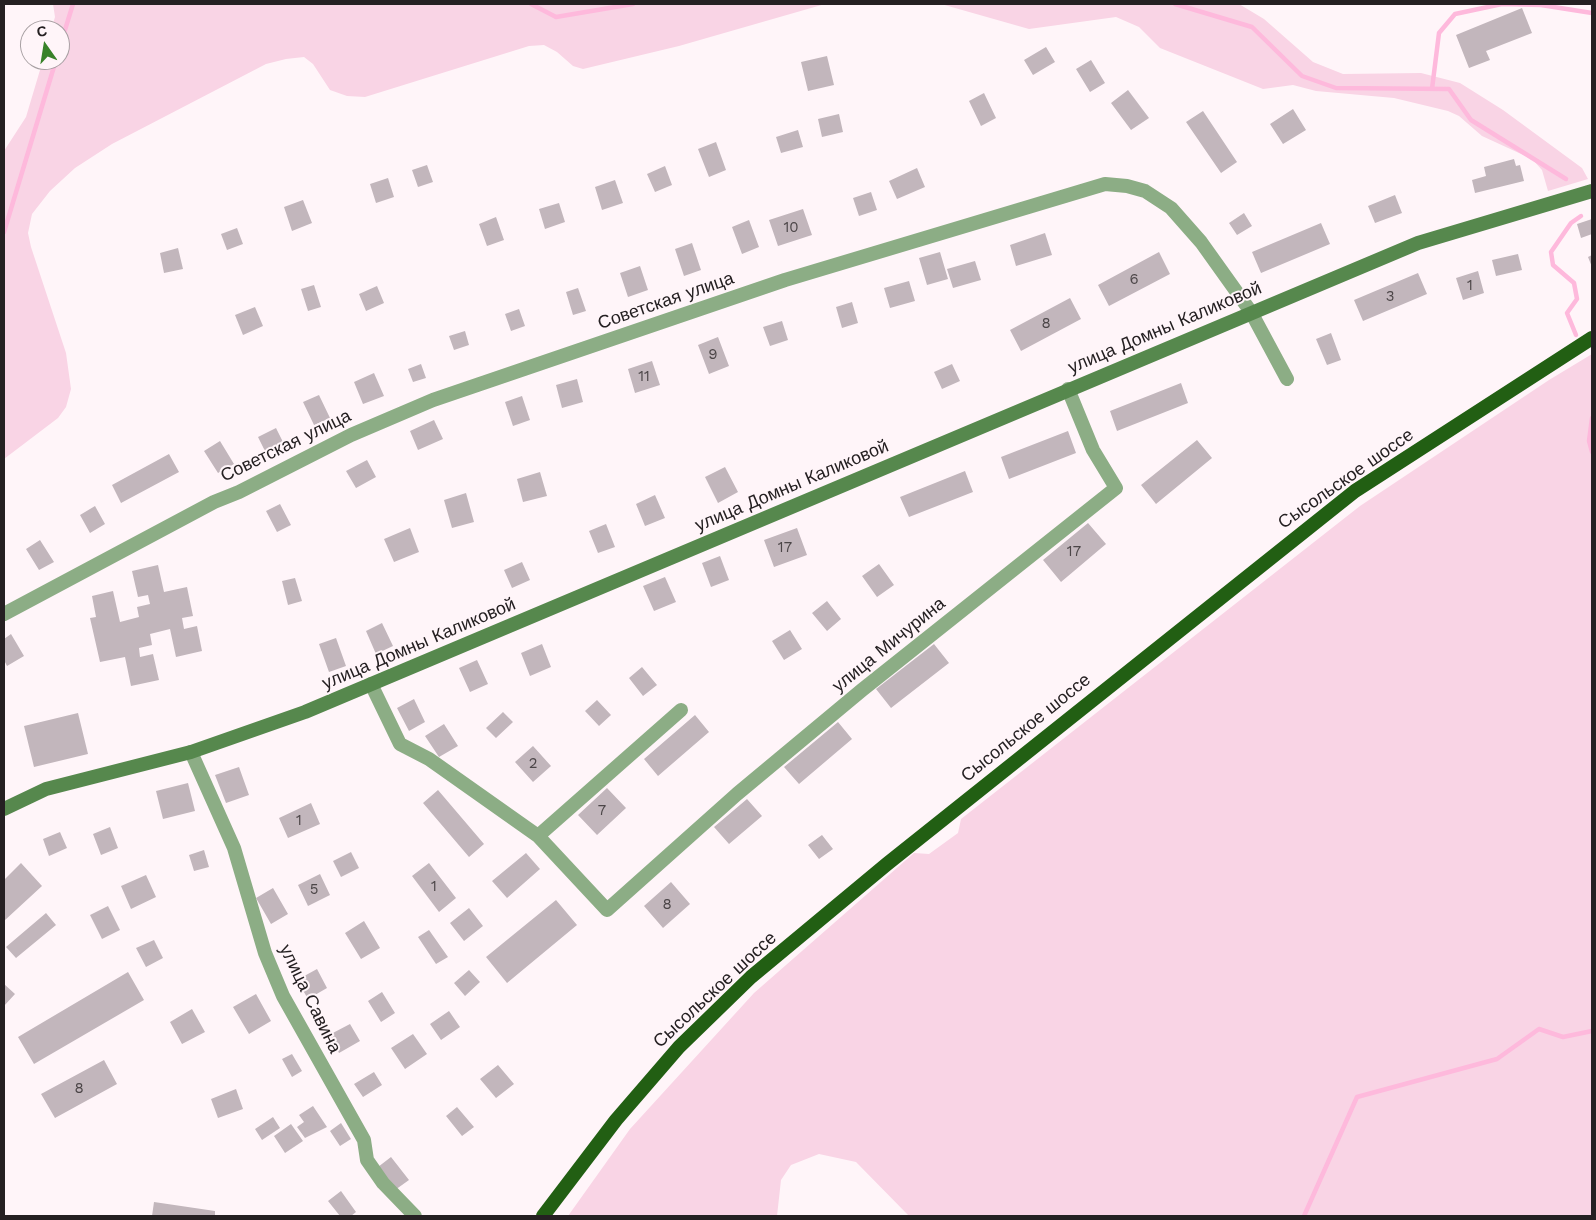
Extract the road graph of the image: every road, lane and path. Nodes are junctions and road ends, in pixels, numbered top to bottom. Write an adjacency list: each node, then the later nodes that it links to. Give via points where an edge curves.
1 (1592, 191): 2 (main road, улица Домны Каликовой, via 1418,243)
2 (1251, 312): 4 (street, Советская улица); 5 (main road, улица Домны Каликовой); 6 (street, Советская улица, via 1201,242 1171,208 1144,191 1105,184 785,280 433,400 351,435 214,502)
3 (1592, 338): 13 (highway, Сысольское шоссе, via 1355,491 751,977 678,1047 616,1120)
4 (1287, 379)
5 (1068, 389): 7 (main road, улица Домны Каликовой); 11 (street, улица Мичурина, via 1093,450 1116,488 862,690 737,794 607,910)
6 (4, 614)
7 (371, 684): 9 (main road, улица Домны Каликовой, via 305,712); 11 (street, via 400,744 429,759)
8 (681, 710): 11 (street)
9 (191, 752): 10 (main road, улица Домны Каликовой, via 46,789); 12 (street, улица Савина, via 234,848 265,953 283,996 364,1140 367,1160)
10 (4, 809)
11 (538, 836)
12 (414, 1216)
13 (543, 1216)

